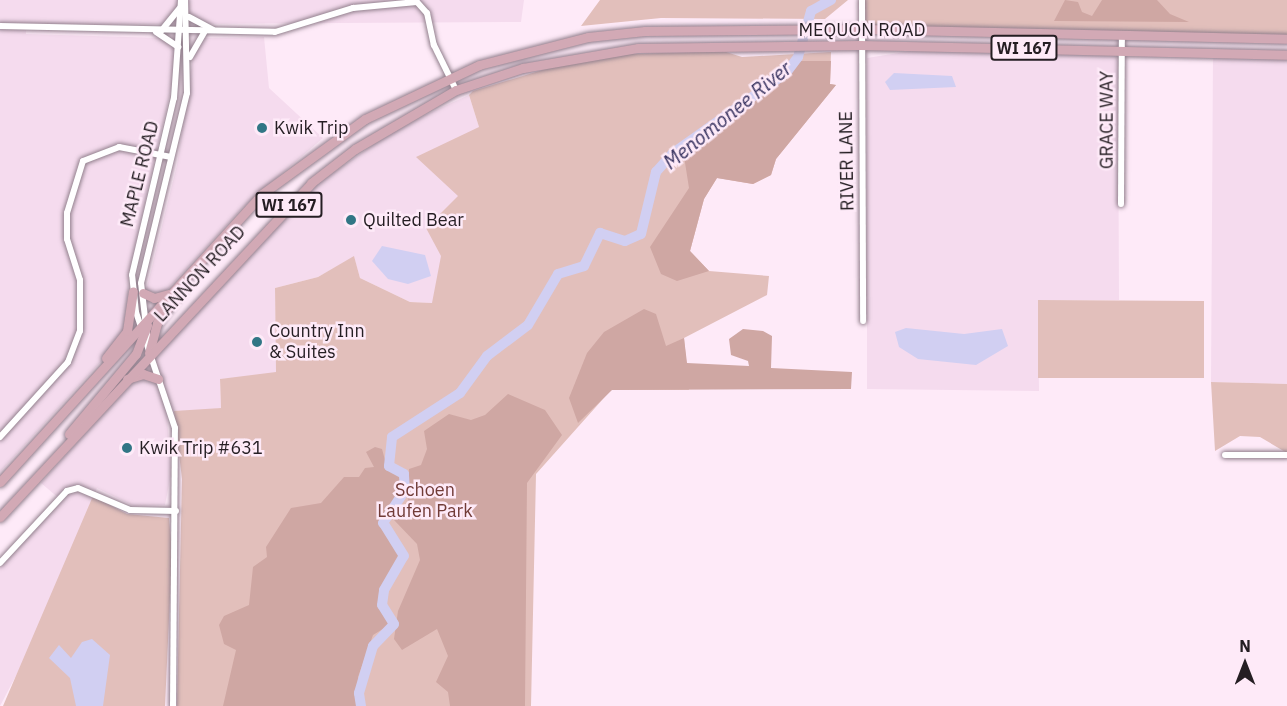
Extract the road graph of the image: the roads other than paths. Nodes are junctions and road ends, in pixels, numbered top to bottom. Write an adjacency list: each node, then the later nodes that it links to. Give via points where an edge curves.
1 (183, 0): 3 (street, MAPLE ROAD); 4 (street, MAPLE ROAD)
2 (862, 0): 6 (street, RIVER LANE)
3 (180, 8): 8 (street); 9 (street, MAPLE ROAD)
4 (189, 18): 10 (street, MAPLE ROAD); 12 (street)
5 (0, 27): 7 (street)
6 (861, 29): 13 (main road, MEQUON ROAD / WI 167); 16 (street, RIVER LANE); 22 (main road, MEQUON ROAD / WI 167, via 588,38)
7 (153, 30): 8 (street); 17 (street)
8 (161, 30): 9 (street)
9 (178, 30): 10 (street); 17 (street, MAPLE ROAD)
10 (189, 31): 11 (street); 21 (street, MAPLE ROAD)
11 (205, 31): 12 (street); 21 (street)
12 (217, 31): 22 (street, via 275,32 353,8 417,2 427,13)
13 (981, 33): 14 (main road, MEQUON ROAD / WI 167); 18 (main road)
14 (1122, 36): 15 (main road, MEQUON ROAD / WI 167); 19 (street, GRACE WAY)
15 (1287, 39)
16 (860, 45): 18 (main road, MEQUON ROAD / WI 167); 23 (main road, MEQUON ROAD / WI 167, via 588,54); 30 (street, RIVER LANE)
17 (178, 47): 24 (street, MAPLE ROAD, via 177,85)
18 (981, 47): 19 (main road, MEQUON ROAD / WI 167)
19 (1122, 50): 20 (main road, MEQUON ROAD / WI 167); 26 (street, GRACE WAY)
20 (1287, 55)
21 (188, 60): 25 (street, MAPLE ROAD)
22 (449, 77): 23 (street); 27 (main road, LANNON ROAD / WI 167, via 365,119 307,157 262,194)
23 (456, 90): 32 (main road, LANNON ROAD / WI 167, via 364,144 311,183)
24 (161, 155): 25 (street); 28 (street, MAPLE ROAD, via 133,268); 36 (street, via 119,147 82,161 67,213 67,239 80,280 80,331 68,362)
25 (171, 157): 28 (street, MAPLE ROAD)
26 (1121, 204)
27 (189, 273): 29 (main road, LANNON ROAD / WI 167); 32 (main road, via 157,323)
28 (138, 292): 29 (main road, via 154,298); 31 (street, MAPLE ROAD); 35 (main road, via 124,339)
29 (171, 293): 31 (main road, LANNON ROAD / WI 167)
30 (863, 321)
31 (144, 331): 32 (street, MAPLE ROAD); 32 (street, MAPLE ROAD); 35 (main road, LANNON ROAD / WI 167); 37 (main road)
32 (149, 354): 33 (street, MAPLE ROAD); 34 (main road, LANNON ROAD / WI 167)
33 (158, 379): 34 (main road, via 143,374); 41 (street, MAPLE ROAD, via 175,428)
34 (124, 380): 37 (main road, LANNON ROAD / WI 167)
35 (78, 397): 40 (main road, LANNON ROAD / WI 167)
36 (0, 437)
37 (65, 446): 42 (main road, LANNON ROAD / WI 167)
38 (1225, 455): 39 (street)
39 (1287, 456)
40 (0, 482)
41 (176, 511): 43 (street, via 130,510 78,488 67,491); 44 (street, MAPLE ROAD)
42 (0, 517)
43 (0, 562)
44 (173, 706)

